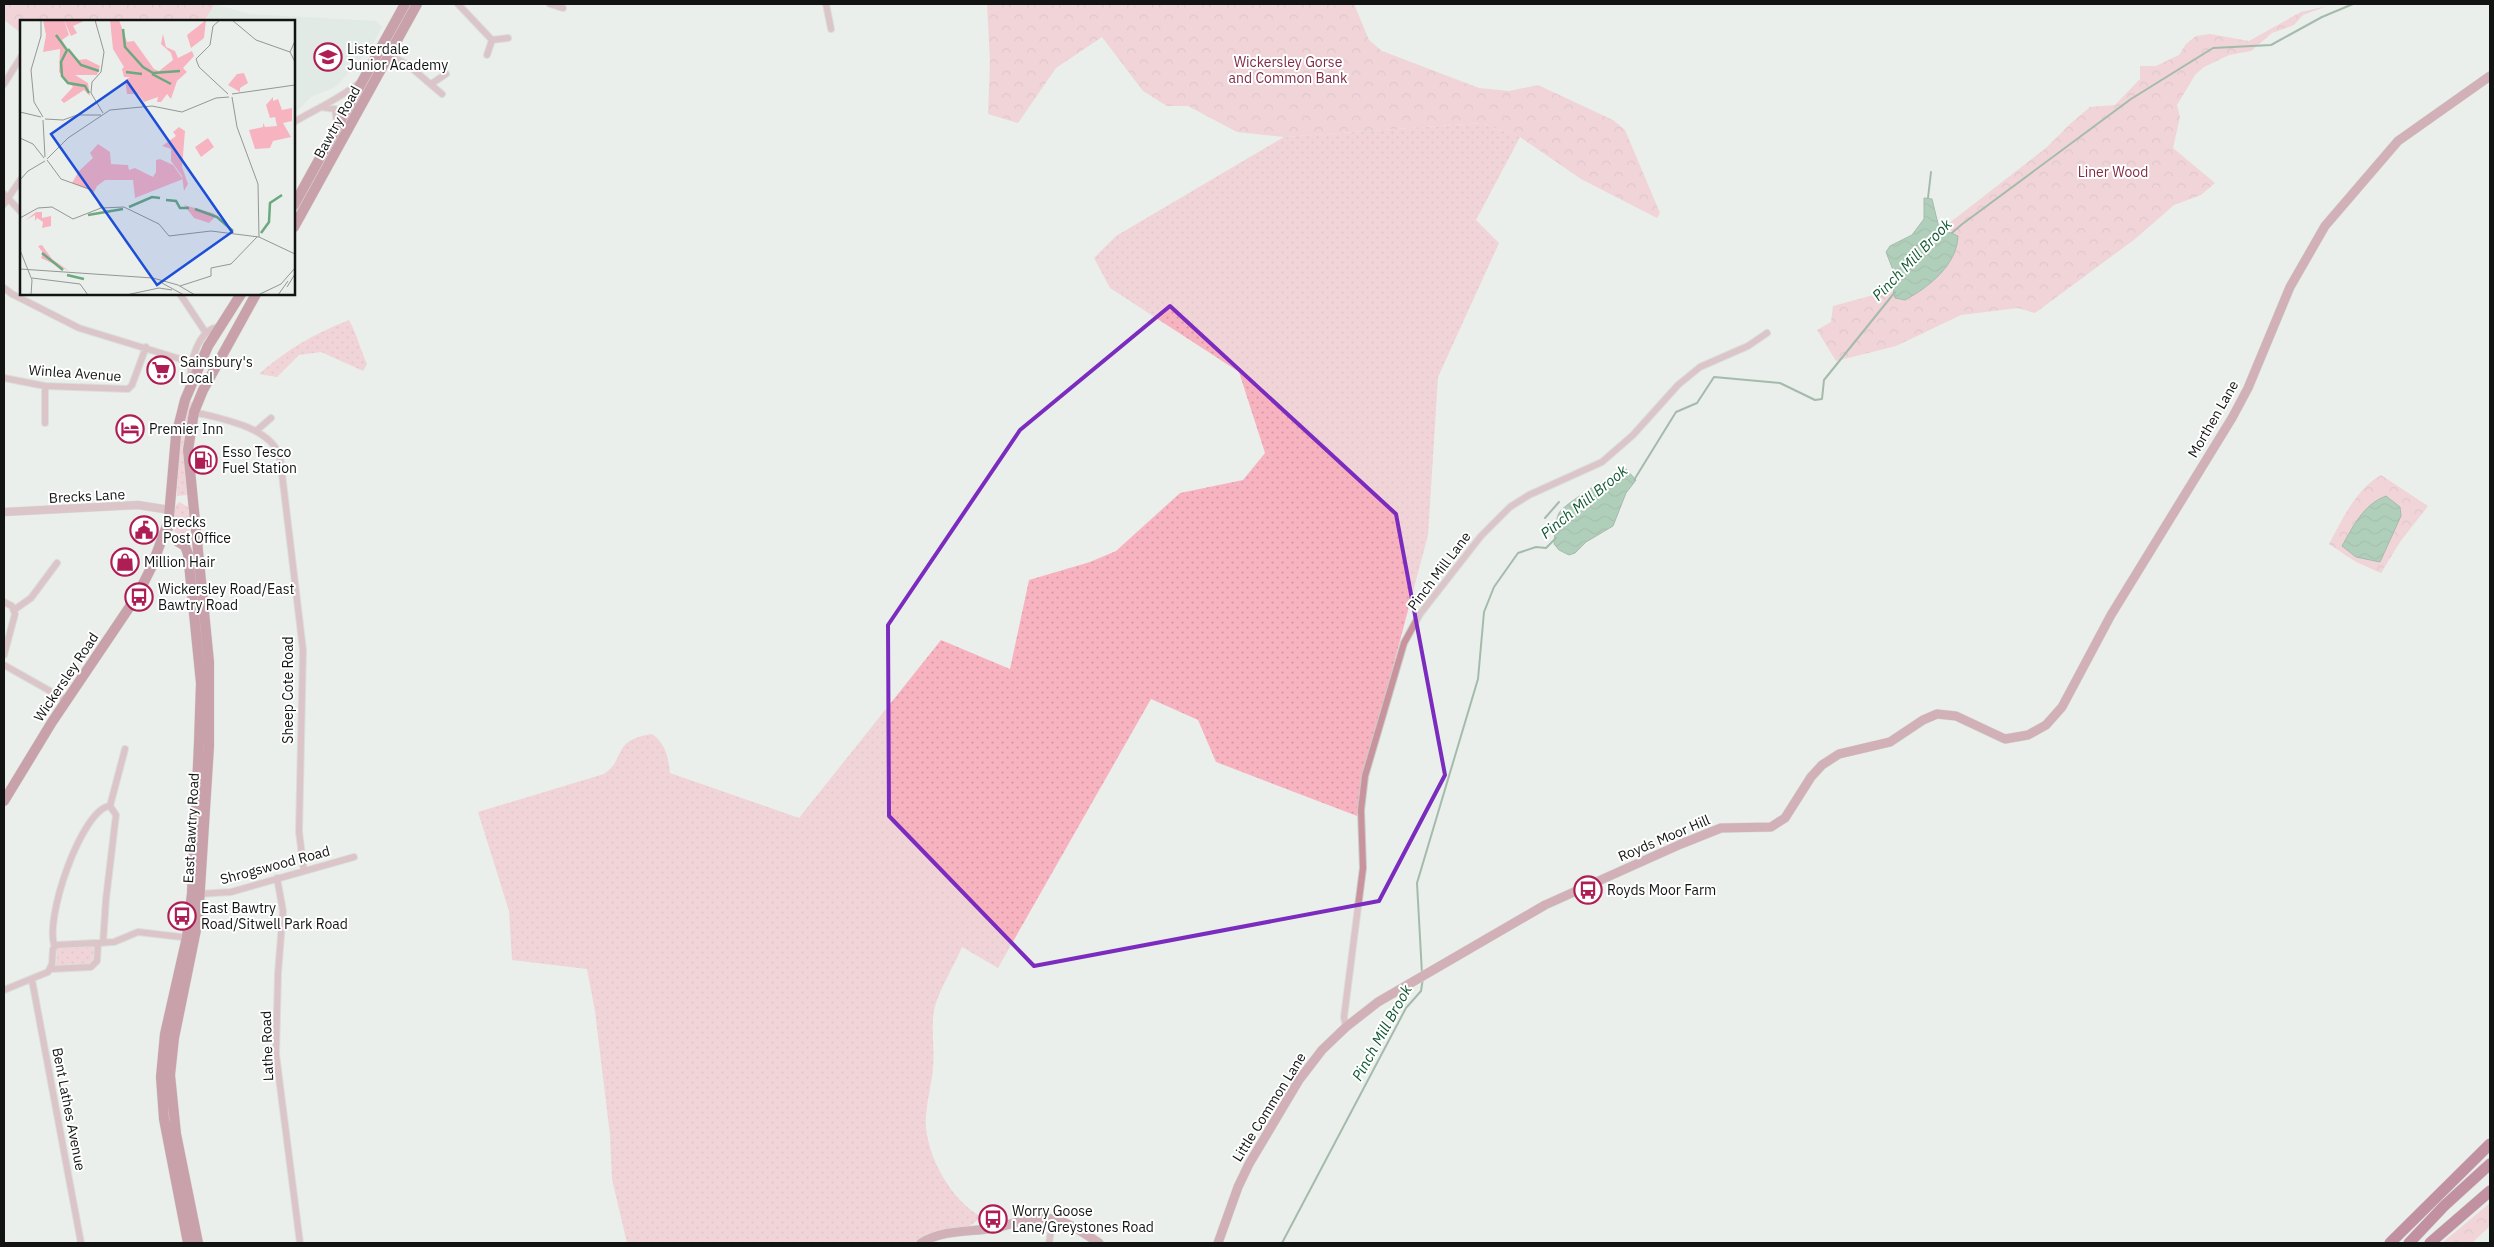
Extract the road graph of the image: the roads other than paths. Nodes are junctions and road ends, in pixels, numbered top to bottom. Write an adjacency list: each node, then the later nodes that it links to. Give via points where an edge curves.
1 (405, 4): 15 (main road, Bawtry Road)
2 (417, 4): 10 (main road, Bawtry Road)
3 (458, 4): 9 (street)
4 (552, 4): 6 (street)
5 (826, 4): 7 (street)
6 (563, 8)
7 (831, 29)
8 (508, 38): 9 (street)
9 (492, 40): 11 (street)
10 (390, 55): 17 (street); 26 (main road, Bawtry Road)
11 (487, 55)
12 (20, 59): 16 (street)
13 (446, 74): 17 (street)
14 (2490, 76): 59 (main road, Morthen Lane, via 2398,141 2321,231 2290,287 2232,418 2116,608 2057,714 2038,730 2006,739)
15 (363, 80): 19 (street, via 342,96); 21 (main road, Bawtry Road)
16 (4, 84)
17 (431, 84): 18 (street)
18 (442, 94)
19 (317, 108): 20 (street); 21 (street, via 327,106 335,109)
20 (295, 121)
21 (336, 129): 24 (main road, Bawtry Road)
22 (20, 180): 23 (street)
23 (5, 199): 25 (street)
24 (295, 203)
25 (20, 211)
26 (295, 225)
27 (4, 288): 35 (street, via 79,328)
28 (181, 295): 33 (street)
29 (240, 295): 31 (main road)
30 (255, 295): 32 (main road)
31 (220, 326): 32 (main road, via 230,323); 33 (street); 38 (main road)
32 (235, 331): 40 (main road)
33 (206, 333): 36 (street)
34 (1768, 333): 74 (street, Pinch Mill Lane, via 1748,346 1700,367 1602,462 1510,507 1481,536 1420,614 1404,643 1365,776 1361,810 1363,868 1345,1007)
35 (146, 347): 36 (street); 39 (street, Winlea Avenue, via 128,389)
36 (190, 362): 38 (street)
37 (4, 378): 39 (street, Winlea Avenue)
38 (191, 381): 45 (main road, via 176,436)
39 (44, 386): 42 (street)
40 (194, 412): 43 (street, Sheep Cote Road); 44 (main road, via 188,450)
41 (271, 418): 43 (street)
42 (45, 423)
43 (256, 431): 64 (street, Sheep Cote Road, via 274,442 280,457 303,650 299,832)
44 (191, 498): 45 (main road); 48 (main road)
45 (171, 505): 46 (street, Brecks Lane); 47 (main road)
46 (4, 512)
47 (168, 523): 49 (main road, via 169,534); 52 (main road, Wickersley Road)
48 (195, 530): 49 (main road, Wickersley Road, via 187,540); 66 (main road, East Bawtry Road, via 210,682)
49 (176, 540): 52 (main road, Wickersley Road, via 165,548); 66 (main road, East Bawtry Road, via 185,546 188,554 201,683)
50 (57, 563): 53 (street)
51 (44, 564): 53 (street)
52 (151, 568): 58 (main road, Wickersley Road, via 129,608)
53 (52, 570): 55 (street, via 31,598)
54 (4, 602): 55 (street)
55 (14, 610): 56 (street, via 15,618)
56 (4, 654)
57 (4, 665): 58 (street)
58 (66, 700): 61 (main road, Wickersley Road)
59 (1956, 716): 71 (main road, Royds Moor Hill, via 1937,714 1890,742 1850,750 1831,758 1811,777 1785,818 1771,827 1721,828 1681,844 1545,905)
60 (126, 749): 62 (street)
61 (4, 801)
62 (110, 806): 68 (street, via 116,815); 69 (street, via 98,811 75,850 60,885 52,937)
63 (354, 857): 64 (street, Shrogswood Road)
64 (304, 871): 65 (street, Shrogswood Road)
65 (277, 878): 66 (street, Shrogswood Road, via 231,892); 84 (street, Lathe Road, via 283,911 276,1054)
66 (197, 894): 67 (main road, East Bawtry Road)
67 (191, 938): 68 (street, via 138,932 114,942); 82 (main road, East Bawtry Road, via 165,1034 161,1077 164,1119); 83 (main road, East Bawtry Road, via 170,1075 176,1134)
68 (101, 943): 69 (street); 70 (street, via 97,961 91,967)
69 (55, 946): 70 (street)
70 (50, 970): 72 (street)
71 (1423, 975): 74 (main road, Little Common Lane, via 1378,1002)
72 (32, 980): 73 (street); 81 (street, Bent Lathes Avenue)
73 (4, 990)
74 (1346, 1027): 88 (main road, Little Common Lane, via 1322,1050 1300,1080 1249,1164)
75 (2490, 1137): 79 (highway)
76 (2490, 1144): 79 (highway)
77 (2490, 1164): 90 (highway)
78 (2490, 1192): 91 (highway)
79 (2438, 1193): 89 (highway)
80 (1054, 1219): 85 (main road, via 1038,1218 995,1228 945,1233); 86 (street); 87 (main road)
81 (81, 1243)
82 (188, 1243)
83 (198, 1243)
84 (300, 1243)
85 (922, 1243)
86 (1049, 1243)
87 (1100, 1243)
88 (1218, 1243)
89 (2390, 1243)
90 (2409, 1243)
91 (2430, 1243)

